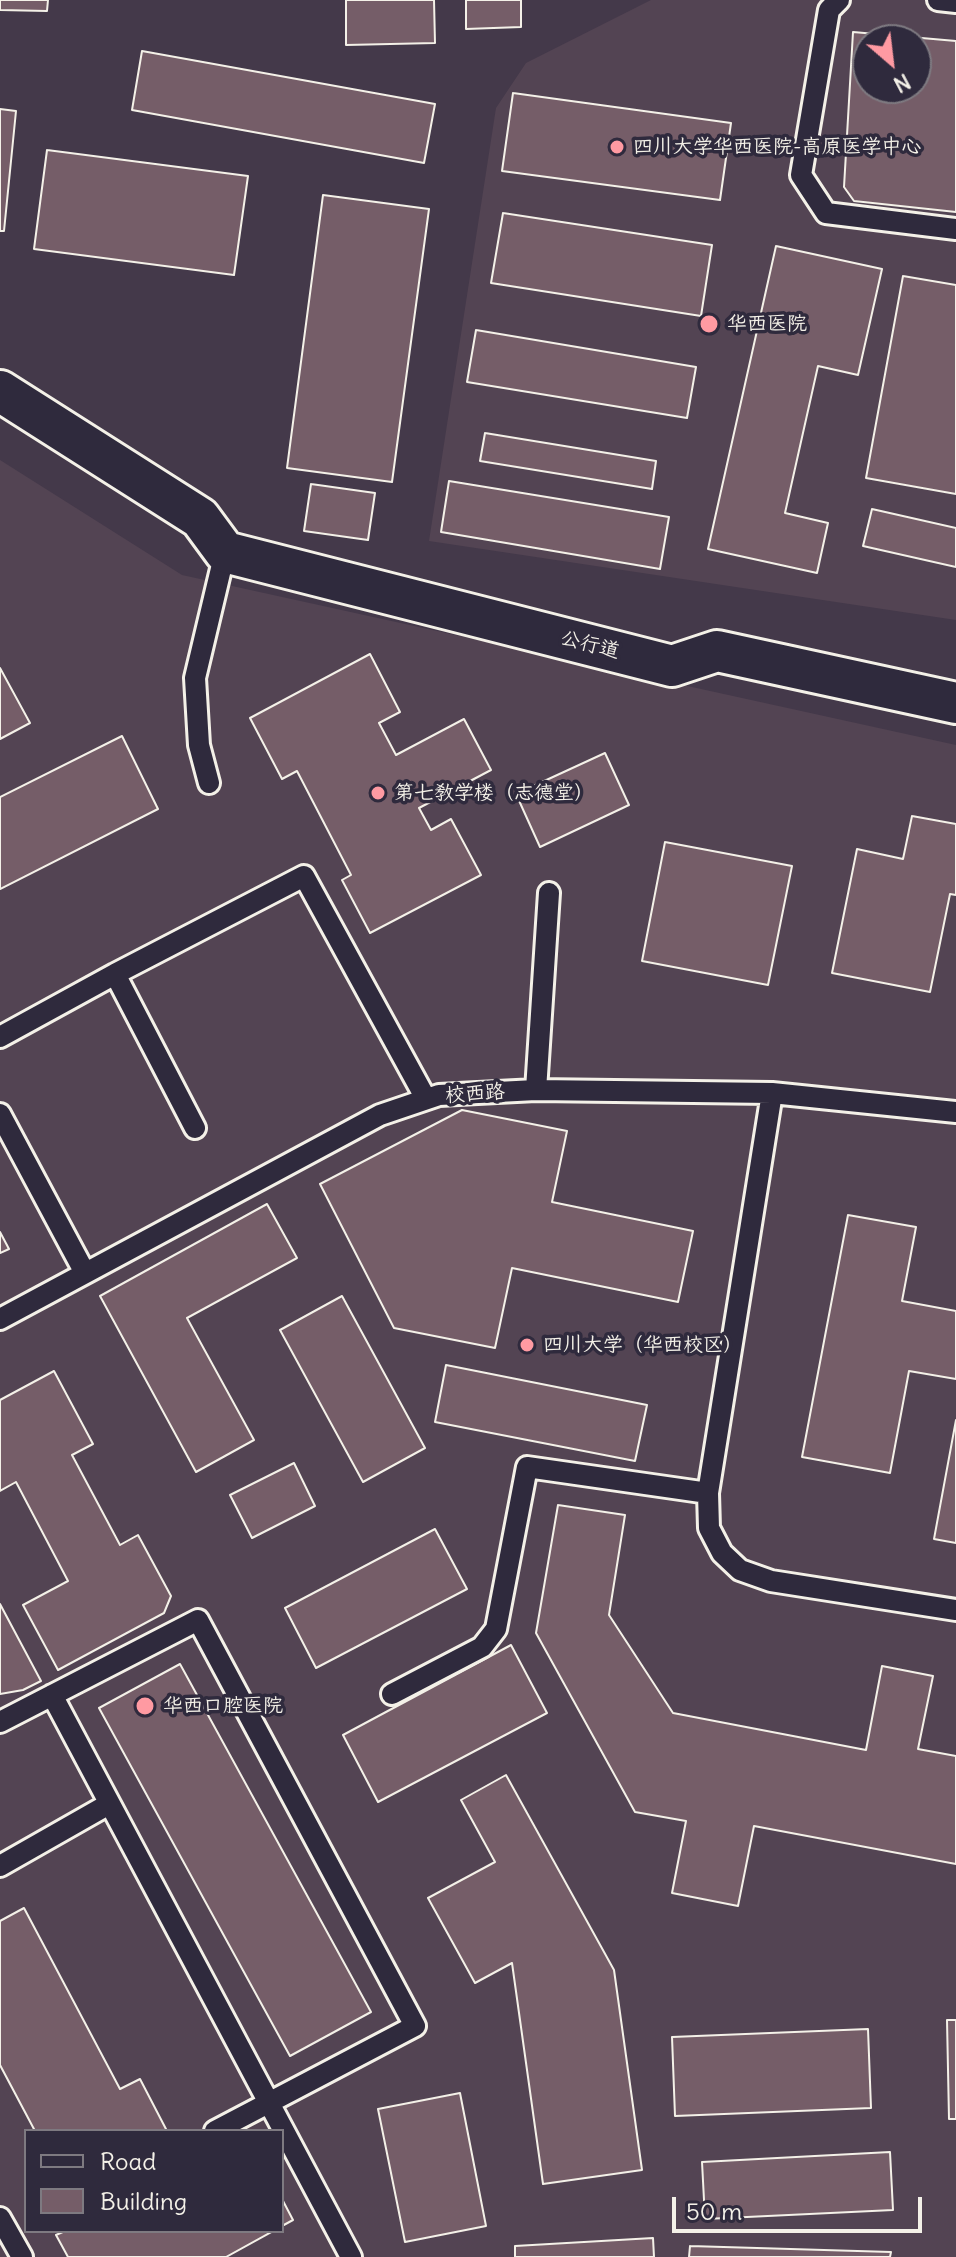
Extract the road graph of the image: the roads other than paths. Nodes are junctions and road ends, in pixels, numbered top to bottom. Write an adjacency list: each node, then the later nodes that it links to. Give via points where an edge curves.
1 (839, 0): 4 (lane, via 829,10 801,175 826,213)
2 (938, 0): 3 (lane)
3 (956, 2)
4 (956, 229)
5 (0, 391): 7 (street, via 200,518)
6 (0, 417): 7 (street, 公行道)
7 (225, 552): 8 (street, 公行道, via 672,666 717,651); 9 (lane, via 195,678 199,745)
8 (956, 703)
9 (209, 783)
10 (549, 893): 13 (lane)
11 (115, 974): 12 (lane); 15 (lane, via 304,876); 18 (lane)
12 (0, 1037)
13 (536, 1090): 14 (lane, 校西路); 15 (lane, 校西路)
14 (772, 1093): 16 (lane, 校西路); 21 (lane)
15 (426, 1099): 19 (lane, 校西路, via 380,1115)
16 (956, 1112)
17 (0, 1114): 19 (lane)
18 (195, 1128)
19 (85, 1273): 20 (lane, 校西路)
20 (0, 1319)
21 (708, 1493): 22 (lane, via 709,1528 722,1553 740,1570 771,1581); 23 (lane, via 527,1467 496,1629 482,1647)
22 (956, 1610)
23 (392, 1694)
24 (52, 1695): 25 (lane); 26 (lane); 28 (lane, via 198,1620 415,2026)
25 (0, 1722)
26 (109, 1804): 27 (lane); 28 (lane)
27 (0, 1866)
28 (268, 2103): 29 (lane); 30 (lane)
29 (219, 2129)
30 (282, 2129)
31 (284, 2133): 35 (lane)
32 (0, 2218): 33 (lane)
33 (19, 2234): 34 (lane)
34 (22, 2257)
35 (351, 2257)

